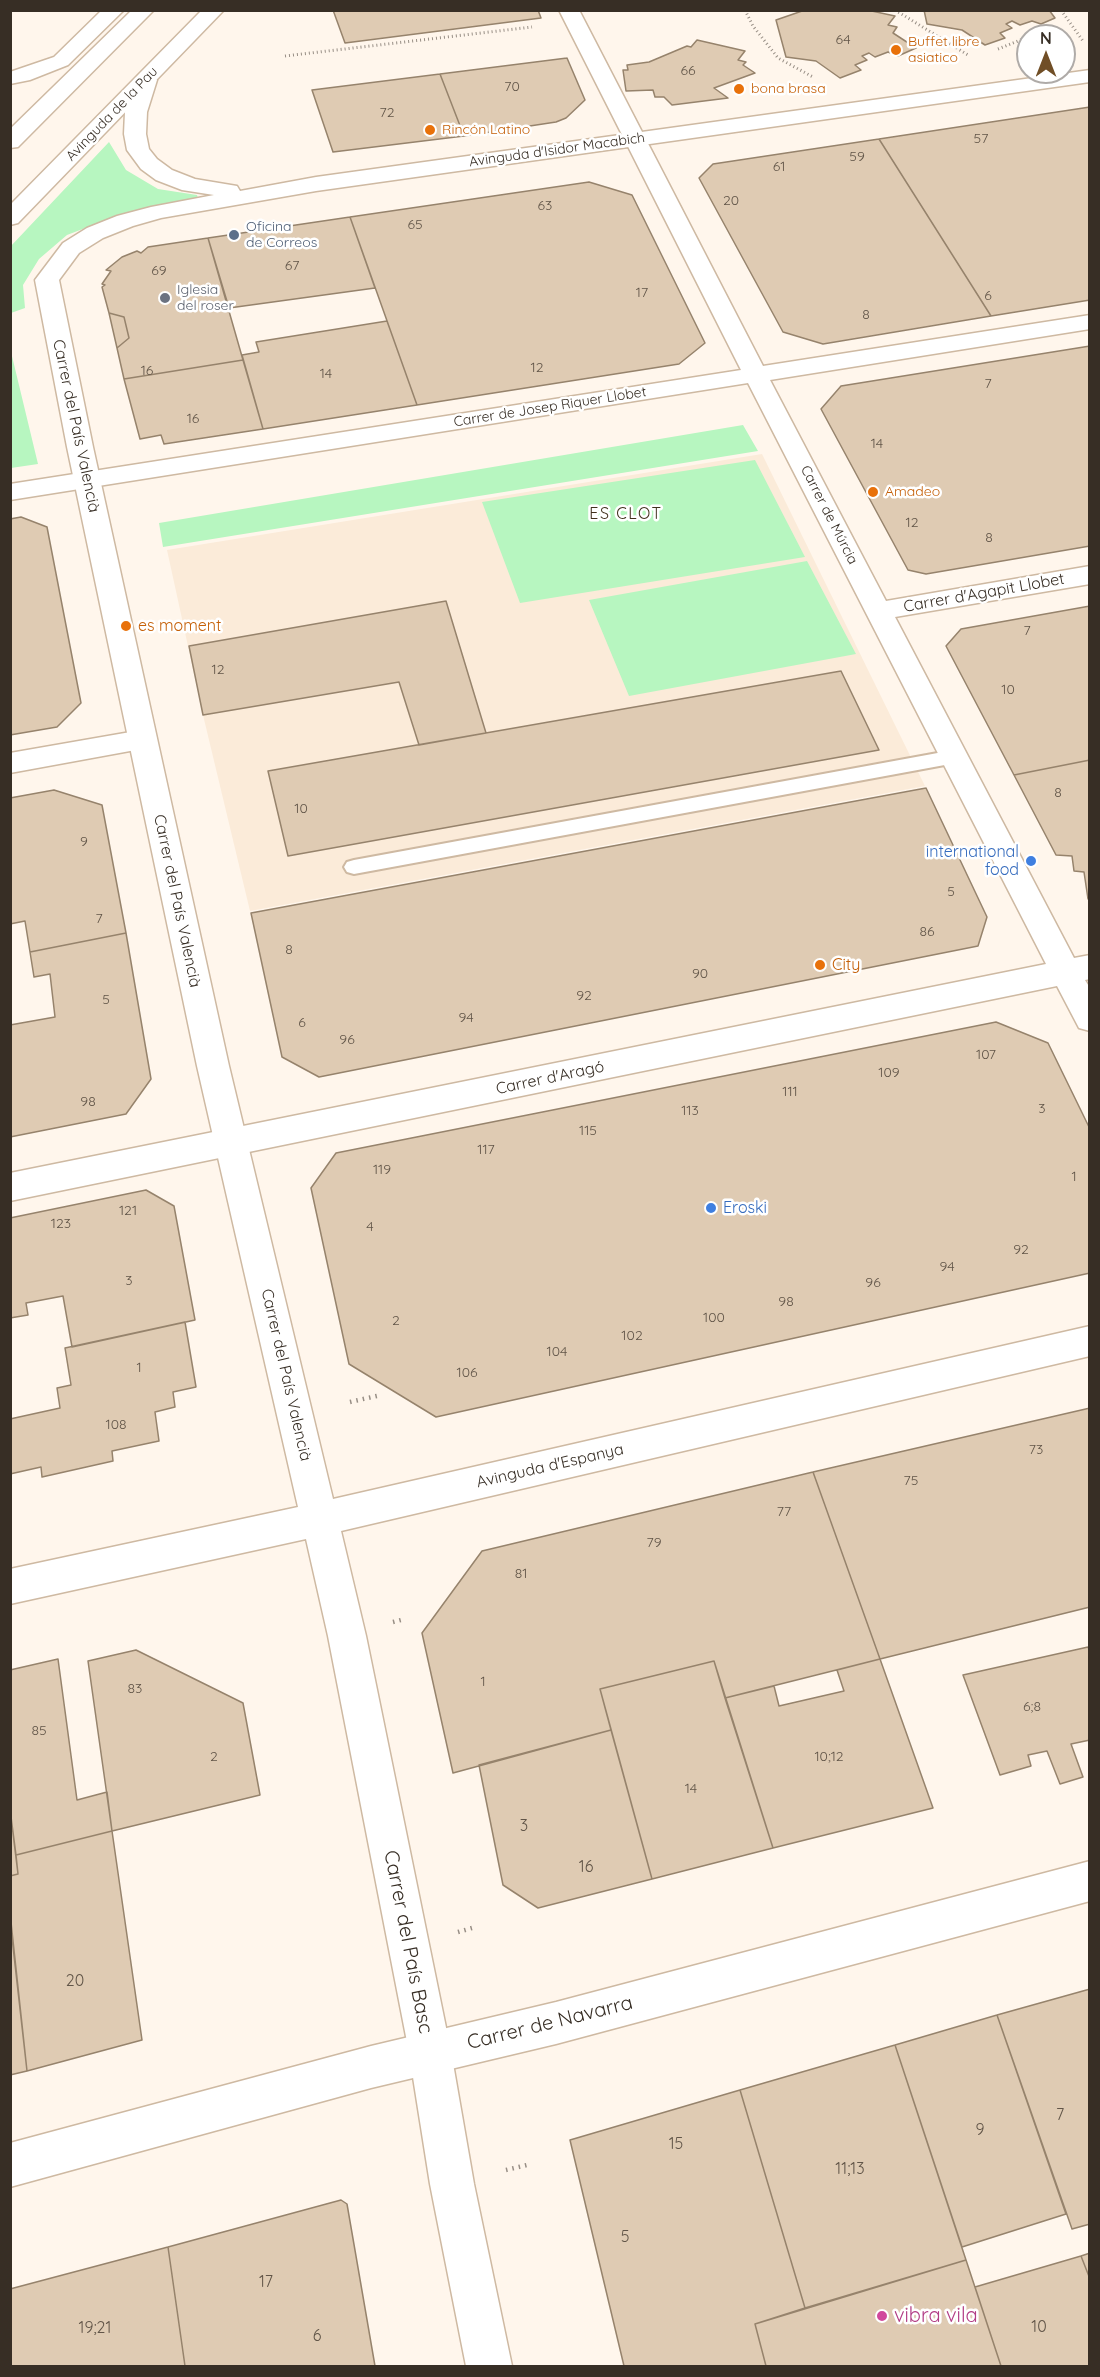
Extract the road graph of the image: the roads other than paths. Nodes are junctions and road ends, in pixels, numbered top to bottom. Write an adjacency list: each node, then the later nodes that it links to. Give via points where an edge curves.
1 (114, 10): 6 (street, via 61,61)
2 (144, 10): 9 (street)
3 (214, 10): 7 (street, Avinguda de la Pau)
4 (572, 16): 8 (street, Carrer de Múrcia)
5 (1089, 76): 8 (street, Avinguda d'Isidor Macabich)
6 (10, 78)
7 (146, 80): 10 (street, via 136,112 135,134 138,150 149,164 190,185); 11 (street, Avinguda de la Pau)
8 (633, 139): 10 (street, Avinguda d'Isidor Macabich); 14 (street, Carrer de Múrcia)
9 (10, 142)
10 (266, 192): 12 (street, Avinguda d'Isidor Macabich, via 124,221 71,248)
11 (10, 218)
12 (47, 280): 15 (street, Carrer del País Valencià)
13 (1089, 321): 14 (street, Carrer de Josep Riquer Llobet)
14 (755, 374): 15 (street, Carrer de Josep Riquer Llobet); 18 (street, Carrer de Múrcia)
15 (87, 480): 16 (street, Carrer de Josep Riquer Llobet); 19 (street, Carrer del País Valencià)
16 (10, 492)
17 (1089, 575): 18 (street, Carrer d'Agapit Llobet)
18 (878, 611): 20 (street, Carrer de Múrcia)
19 (142, 740): 21 (street); 25 (street, Carrer del País Valencià)
20 (954, 757): 22 (lane); 23 (street, Carrer de Múrcia)
21 (10, 763)
22 (354, 867)
23 (1077, 970): 24 (street, Carrer de Múrcia); 25 (street, Carrer d'Aragó)
24 (1089, 1019)
25 (232, 1143): 26 (street, Carrer d'Aragó); 28 (street, Carrer del País Valencià)
26 (10, 1187)
27 (1089, 1341): 28 (street, Avinguda d'Espanya)
28 (319, 1519): 29 (street, Avinguda d'Espanya); 31 (street, Carrer del País Basc, via 347,1636)
29 (10, 1587)
30 (1089, 1881): 31 (street, Carrer de Navarra, via 556,2023)
31 (430, 2052): 32 (street, Carrer de Navarra); 33 (street, Carrer del País Basc)
32 (10, 2165)
33 (489, 2367)

